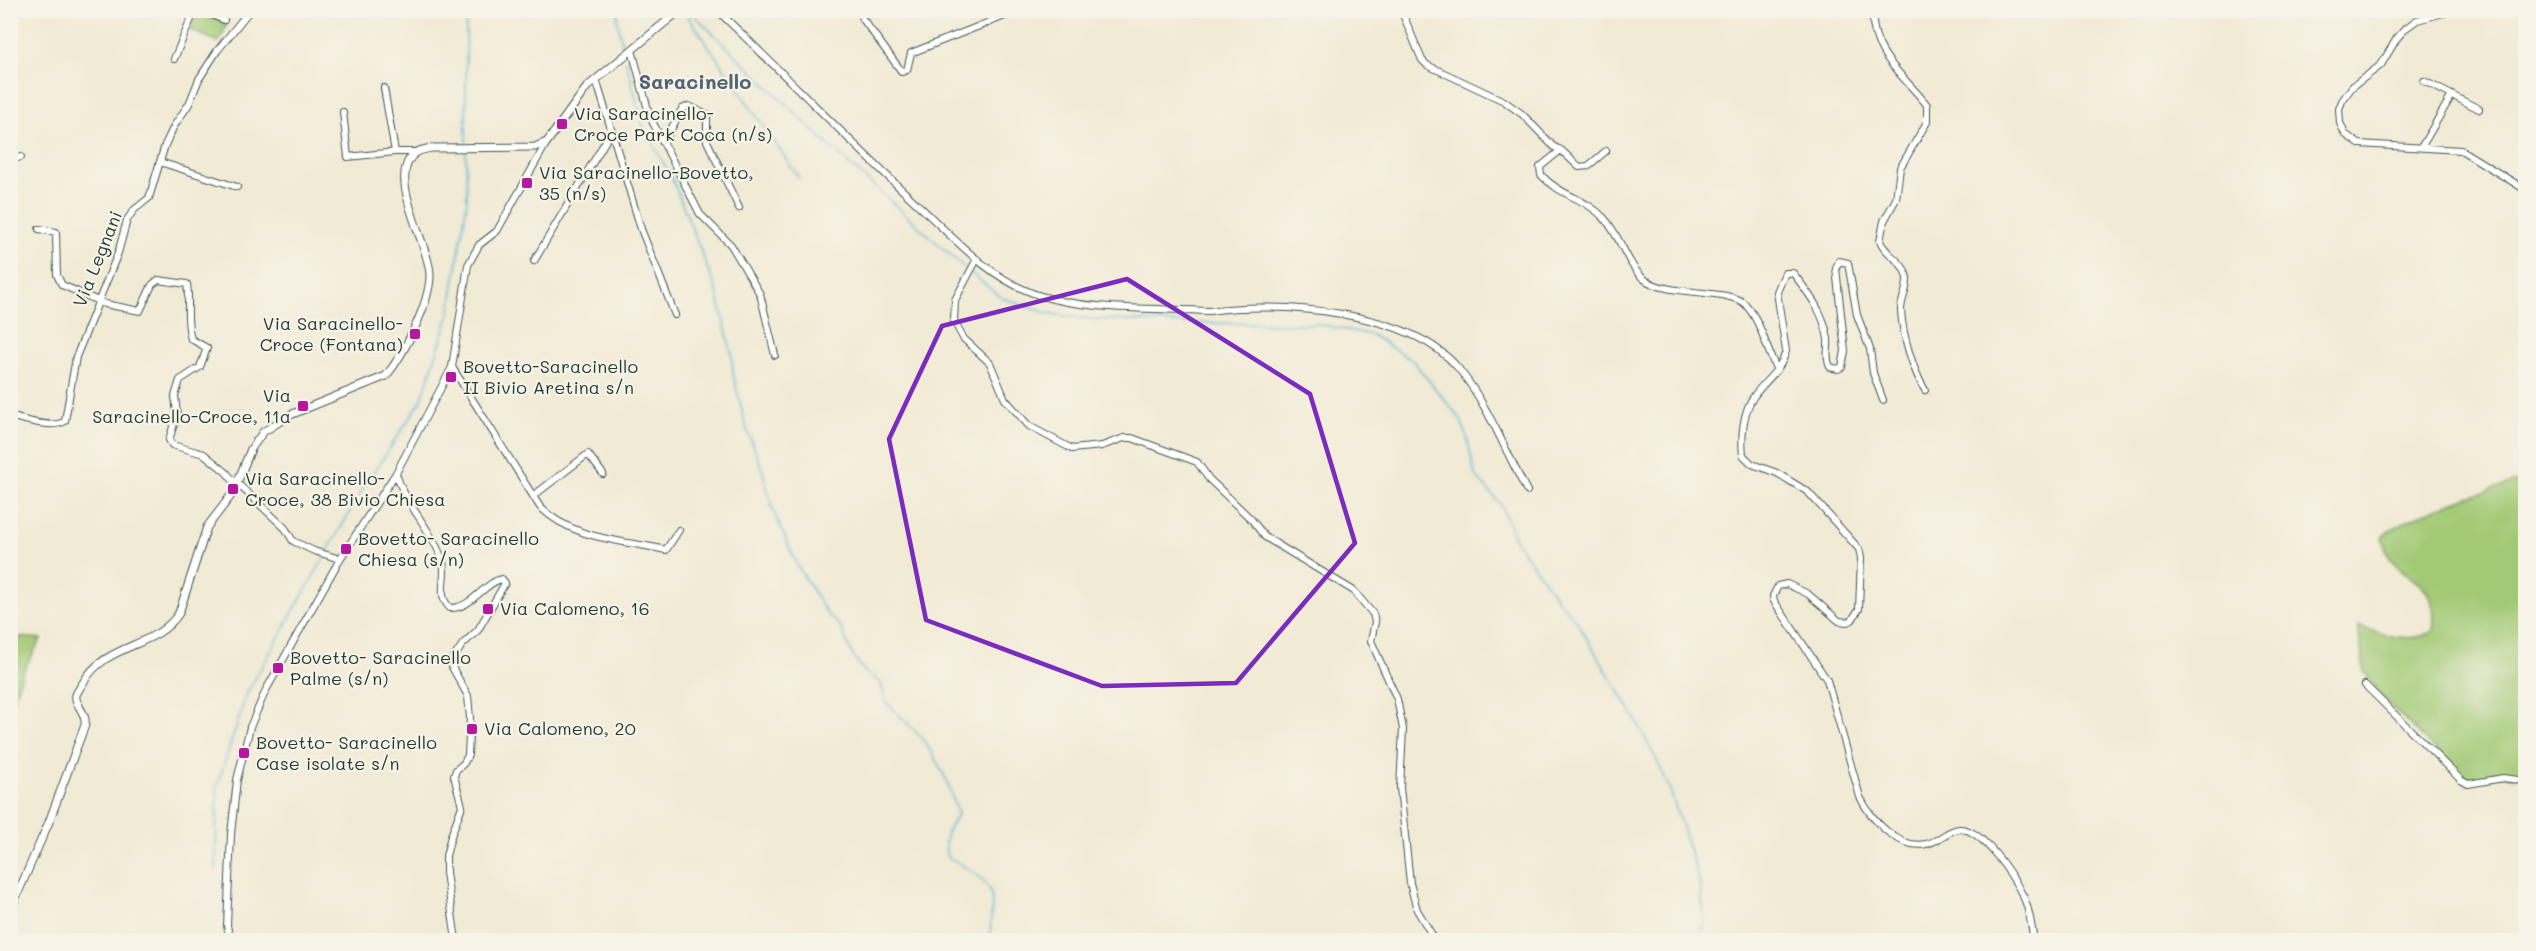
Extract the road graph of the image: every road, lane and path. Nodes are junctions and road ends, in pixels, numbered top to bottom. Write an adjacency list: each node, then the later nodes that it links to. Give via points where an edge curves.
1 (198, 10): 10 (street); 12 (street)
2 (250, 10): 29 (street, Via Legnani, via 199,79)
3 (680, 10): 11 (street)
4 (717, 10): 34 (street)
5 (862, 10): 6 (street, via 862,18 902,72 907,70 912,53)
6 (1020, 10)
7 (1403, 10): 23 (street, via 1427,65 1504,101)
8 (1873, 10): 41 (street, via 1873,25 1891,66 1927,105 1927,122 1900,168 1896,199 1884,221 1880,241 1907,279 1901,308 1903,322 1915,369)
9 (2455, 10): 22 (street, via 2417,20 2406,28 2381,65 2352,87 2339,110 2345,134 2359,144)
10 (224, 20)
11 (631, 51): 13 (street); 21 (street, via 650,117)
12 (174, 59)
13 (596, 79): 19 (street); 20 (street)
14 (2424, 81): 16 (street)
15 (384, 88): 25 (street)
16 (2452, 95): 17 (street); 22 (street)
17 (2479, 109)
18 (343, 112): 25 (street, via 348,158)
19 (610, 132): 35 (street); 37 (street, via 641,229)
20 (547, 142): 26 (street, via 535,147 451,147); 39 (street, via 497,231 479,245 468,265)
21 (664, 142): 32 (street, via 682,109 689,106 707,115 707,141); 38 (street, via 700,214 731,245 760,294)
22 (2422, 146): 31 (street, via 2461,150)
23 (1561, 150): 24 (street, via 1583,168); 40 (street, via 1540,167 1541,175 1560,192 1583,200 1603,216 1645,279 1681,291 1735,299 1746,305)
24 (1606, 151)
25 (394, 152): 26 (street)
26 (417, 152): 46 (street, via 407,164 404,180 430,273 418,318 396,364 386,376 290,415 263,432 251,449)
27 (21, 157): 28 (street)
28 (10, 160)
29 (160, 162): 30 (street); 36 (street, Via Legnani, via 149,198 127,220 118,253)
30 (237, 187)
31 (2526, 190)
32 (739, 208)
33 (39, 229): 36 (street, via 56,232 57,275 62,285)
34 (977, 259): 47 (street, via 1009,282 1065,303 1209,311 1229,308 1332,312 1411,336 1436,348 1458,368 1507,449); 56 (street, via 955,300 954,321 963,338 990,363 1005,399 1029,426 1072,449 1132,438 1197,462 1265,537 1354,591 1367,605 1375,622 1371,641 1397,699 1403,729 1400,789 1410,883 1417,910)
35 (534, 261)
36 (97, 301): 43 (street, Via Legnani, via 76,357 65,422 58,425); 46 (street, via 140,311 158,280 187,284 191,339 207,348 200,367 180,380 177,414 169,440 172,445 206,456)
37 (675, 315)
38 (775, 355)
39 (452, 367): 44 (street); 48 (street)
40 (1777, 370): 42 (street, via 1786,351 1777,292 1782,277 1789,272 1820,311 1830,367 1842,367 1845,351 1836,267 1843,260 1850,269 1857,315); 57 (street, via 1749,404 1743,455 1752,464 1777,473 1808,492 1859,549 1859,609 1852,620 1839,621 1808,594 1787,584 1778,586 1773,596 1827,680 1866,810 1882,828 1908,843 1926,844 1960,829 1971,831 1990,847 2024,897)
41 (1925, 390)
42 (1883, 400)
43 (10, 416)
44 (396, 473): 50 (street); 55 (street, via 401,489 443,560 442,593 446,605 460,606 497,580 505,583 478,630 452,660 468,696 470,718 468,755 454,776 462,806 446,856)
45 (603, 474): 48 (street, via 588,454)
46 (237, 484): 50 (street, via 293,540); 53 (street, via 207,527 179,613 171,626 107,656 87,675 76,695 85,725 50,822)
47 (1527, 491)
48 (533, 496): 49 (street, via 554,520 595,536 666,550)
49 (679, 530)
50 (340, 559): 54 (street, via 266,690 250,727 237,780 231,834 227,925)
51 (2365, 685): 52 (street, via 2461,780 2475,784 2503,778)
52 (2526, 781)
53 (10, 911)
54 (230, 940)
55 (456, 940)
56 (1435, 940)
57 (2034, 940)

